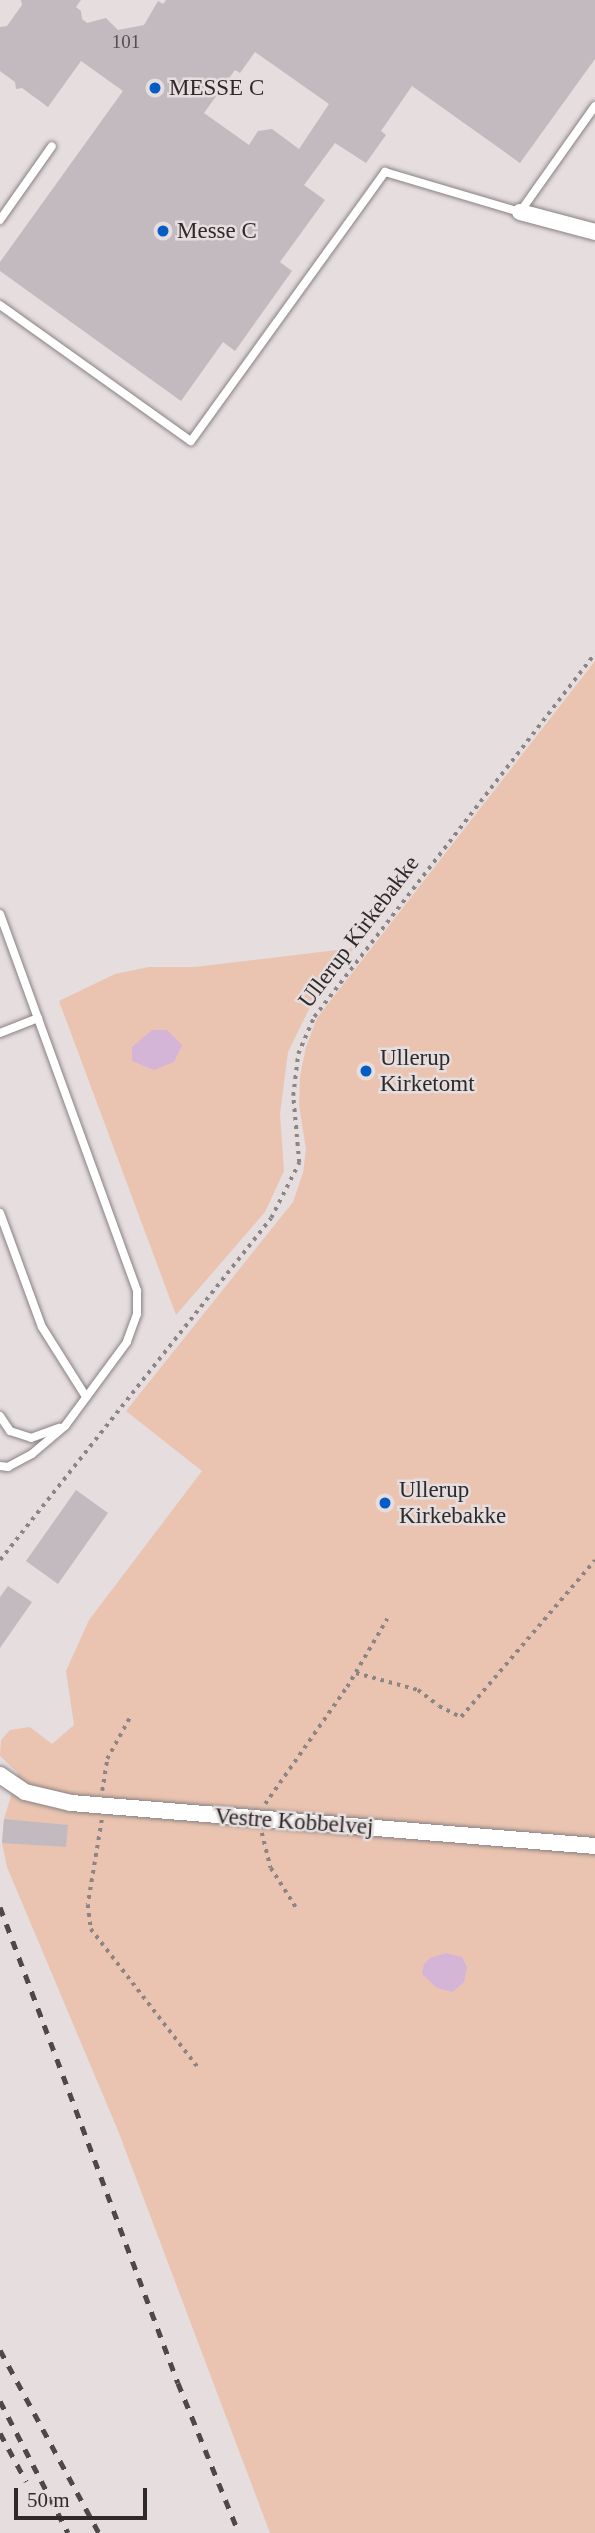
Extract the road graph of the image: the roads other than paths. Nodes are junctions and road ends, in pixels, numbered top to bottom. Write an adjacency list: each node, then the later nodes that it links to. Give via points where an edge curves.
1 (595, 106): 3 (lane)
2 (51, 146): 4 (lane)
3 (520, 212): 5 (street); 6 (lane, via 385,173 191,441)
4 (0, 220)
5 (595, 233)
6 (0, 305)
7 (0, 914): 8 (lane)
8 (38, 1018): 9 (lane); 11 (lane, via 137,1291 137,1314 127,1342)
9 (0, 1033)
10 (0, 1213): 11 (lane, via 42,1326)
11 (86, 1397): 13 (lane)
12 (0, 1416): 13 (lane, via 10,1430 31,1438)
13 (65, 1426): 14 (lane, via 32,1454 8,1467)
14 (0, 1466)
15 (0, 1775): 16 (street, Vestre Kobbelvej, via 34,1796 101,1806)
16 (595, 1846)

